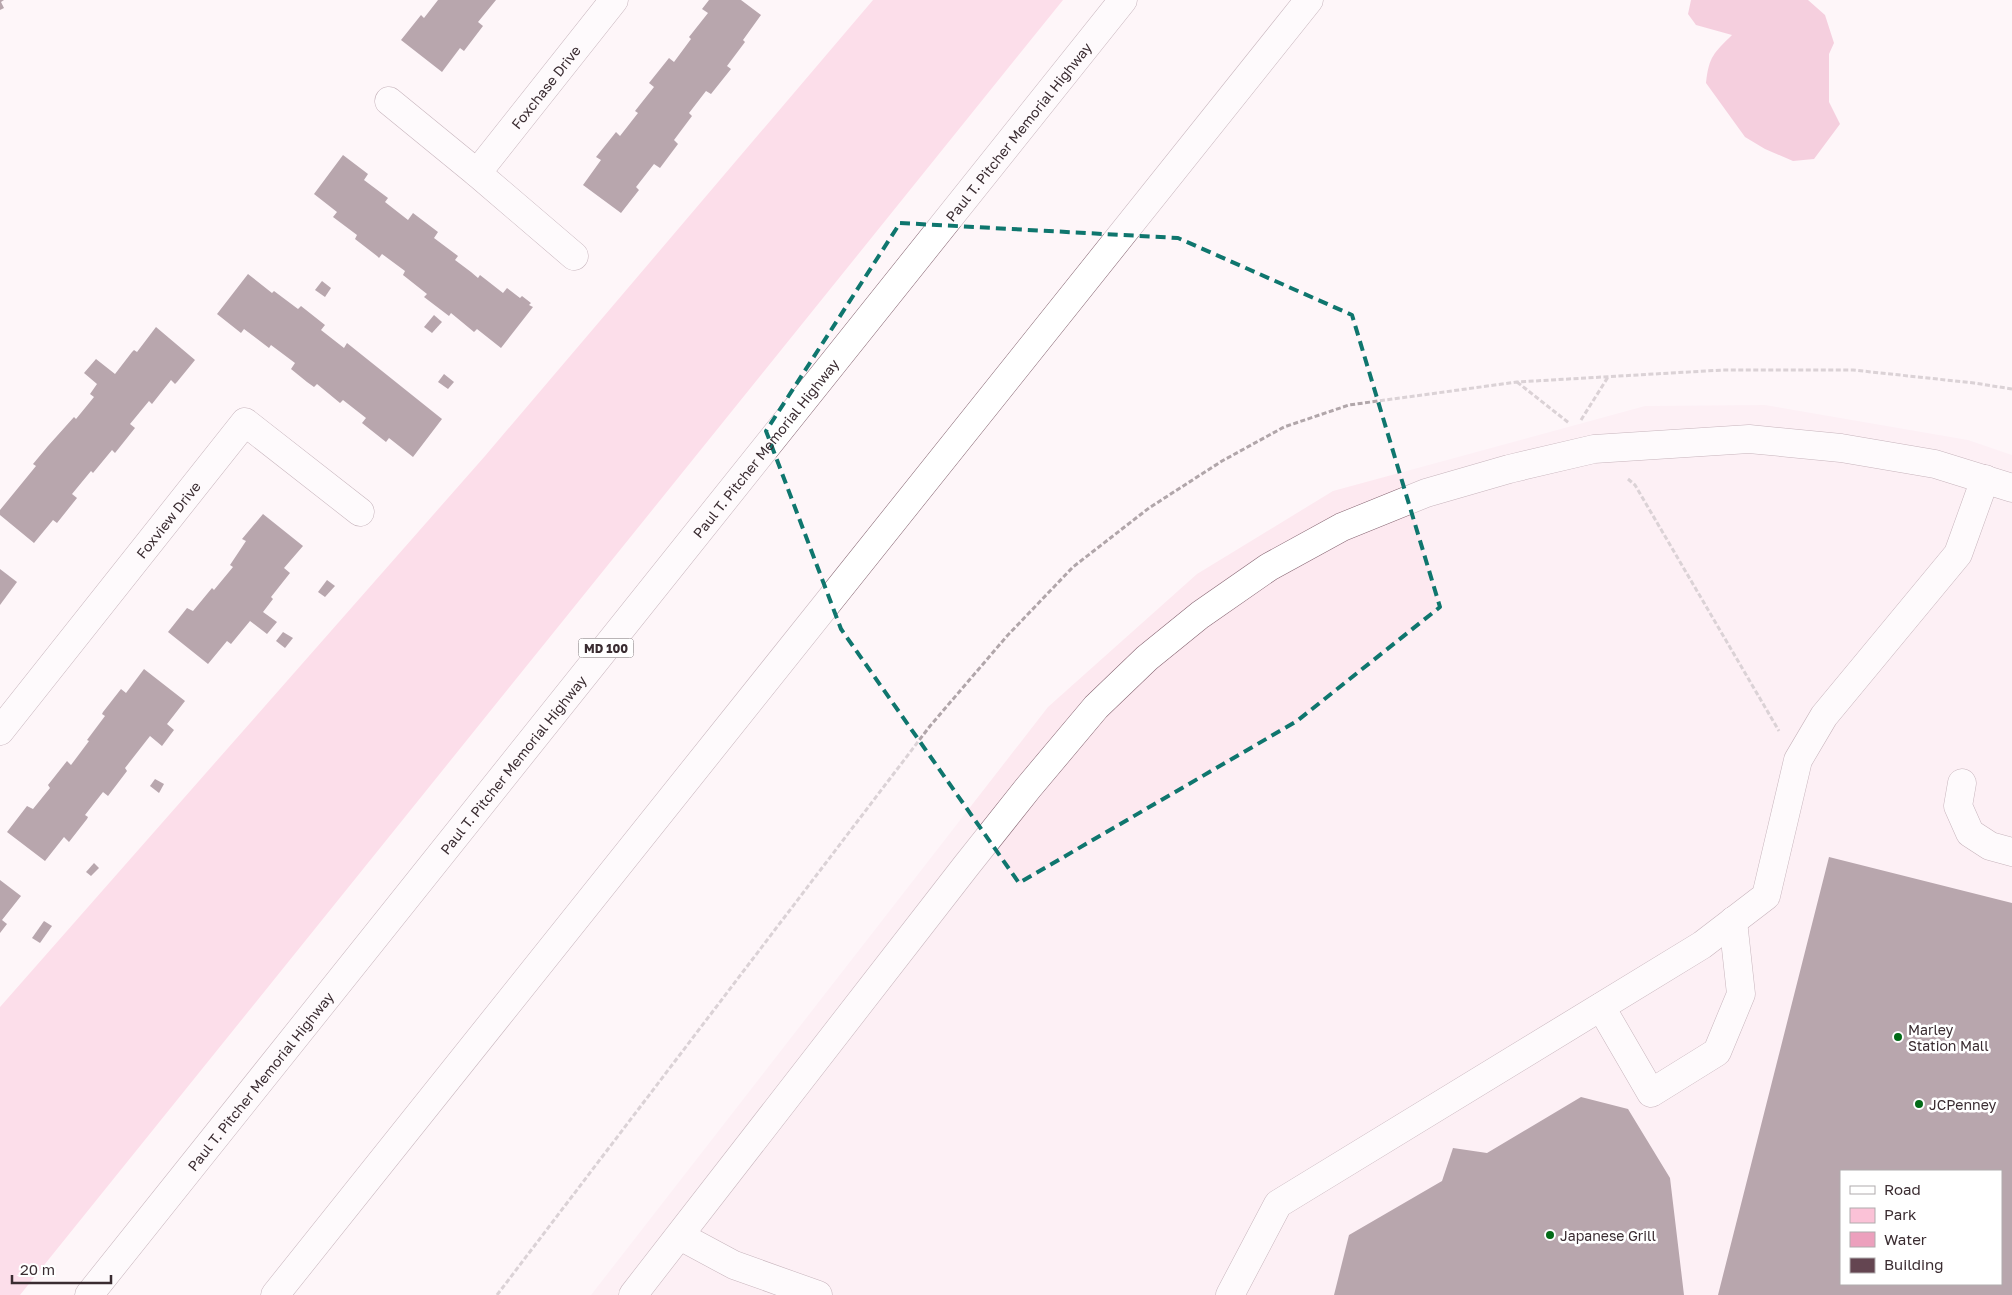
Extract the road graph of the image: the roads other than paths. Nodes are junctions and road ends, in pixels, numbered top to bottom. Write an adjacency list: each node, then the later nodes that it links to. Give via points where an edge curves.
1 (614, 0): 5 (main road, Foxchase Drive)
2 (1124, 0): 16 (main road, Paul T. Pitcher Memorial Highway / MD 100)
3 (1309, 0): 17 (main road)
4 (389, 101): 5 (main road)
5 (477, 173): 6 (main road)
6 (574, 256)
7 (1985, 479): 8 (main road); 13 (main road, via 1958,554 1824,716 1798,760 1766,896); 15 (main road, via 1935,464 1841,448 1749,439 1594,449 1426,493 1342,527 1269,567 1200,615 1147,658 1096,708 1028,788)
8 (2012, 488)
9 (360, 512): 10 (main road, Foxview Drive, via 245,422)
10 (0, 731)
11 (1962, 783): 12 (main road, via 1958,806 1970,832 1990,846)
12 (2012, 852)
13 (1733, 921): 14 (main road, via 1702,945); 14 (main road, via 1741,994 1716,1052 1651,1093)
14 (1601, 1007): 20 (main road, via 1278,1204)
15 (680, 1236): 18 (main road); 19 (main road, via 734,1265)
16 (89, 1295)
17 (276, 1295)
18 (634, 1295)
19 (818, 1295)
20 (1230, 1295)

